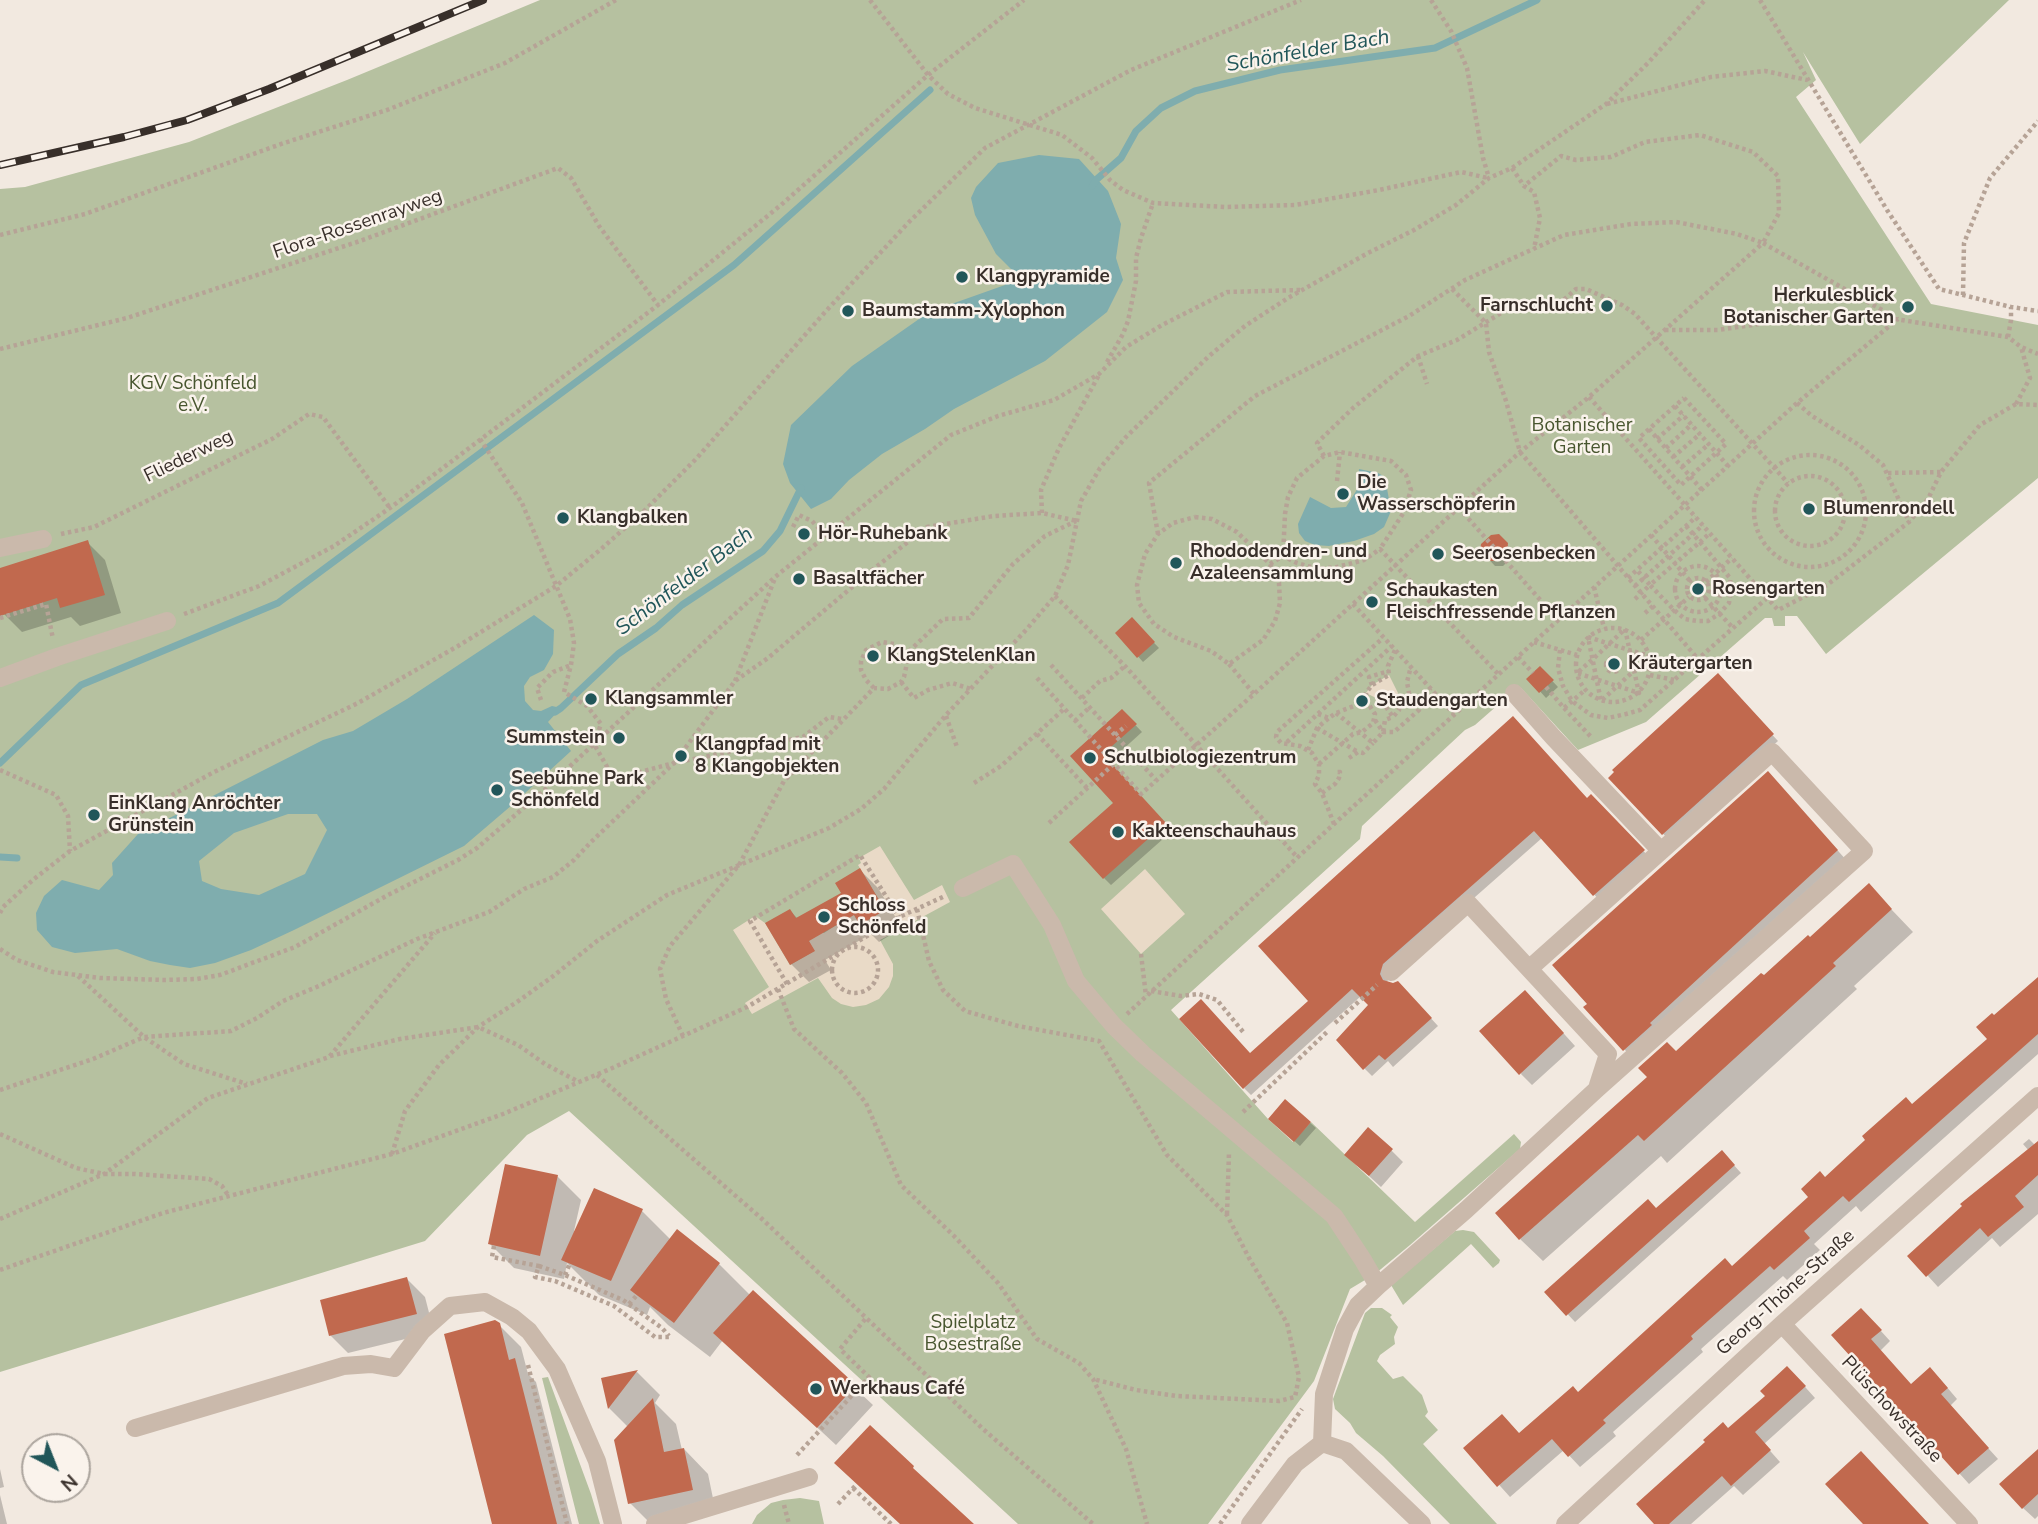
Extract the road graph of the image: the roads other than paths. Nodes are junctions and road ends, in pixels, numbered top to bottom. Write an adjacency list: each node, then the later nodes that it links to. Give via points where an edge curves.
1 (43, 538): 2 (street)
2 (0, 548)
3 (167, 621): 4 (street)
4 (0, 678)
5 (1514, 693): 6 (street)
6 (1661, 852): 8 (street); 10 (street, via 1772,752 1864,851)
7 (963, 888): 12 (street, via 1009,856 1052,925 1076,981 1114,1026 1334,1216)
8 (1530, 968): 9 (street, via 1468,903); 10 (street, via 1608,1054)
9 (1391, 972)
10 (1597, 1089): 12 (street)
11 (2038, 1096): 13 (street, Georg-Thöne-Straße)
12 (1378, 1286): 15 (street, via 1358,1305 1345,1329 1324,1394)
13 (1782, 1324): 21 (street, Georg-Thöne-Straße); 22 (street, Plüschowstraße)
14 (135, 1429): 17 (street, via 344,1366 394,1368 422,1331 450,1306 485,1302 529,1331 556,1369 597,1461)
15 (1322, 1443): 19 (street, via 1295,1464); 20 (street, via 1346,1451)
16 (809, 1477): 18 (street)
17 (613, 1524)
18 (655, 1524)
19 (1250, 1524)
20 (1422, 1524)
21 (1565, 1524)
22 (1969, 1524)

